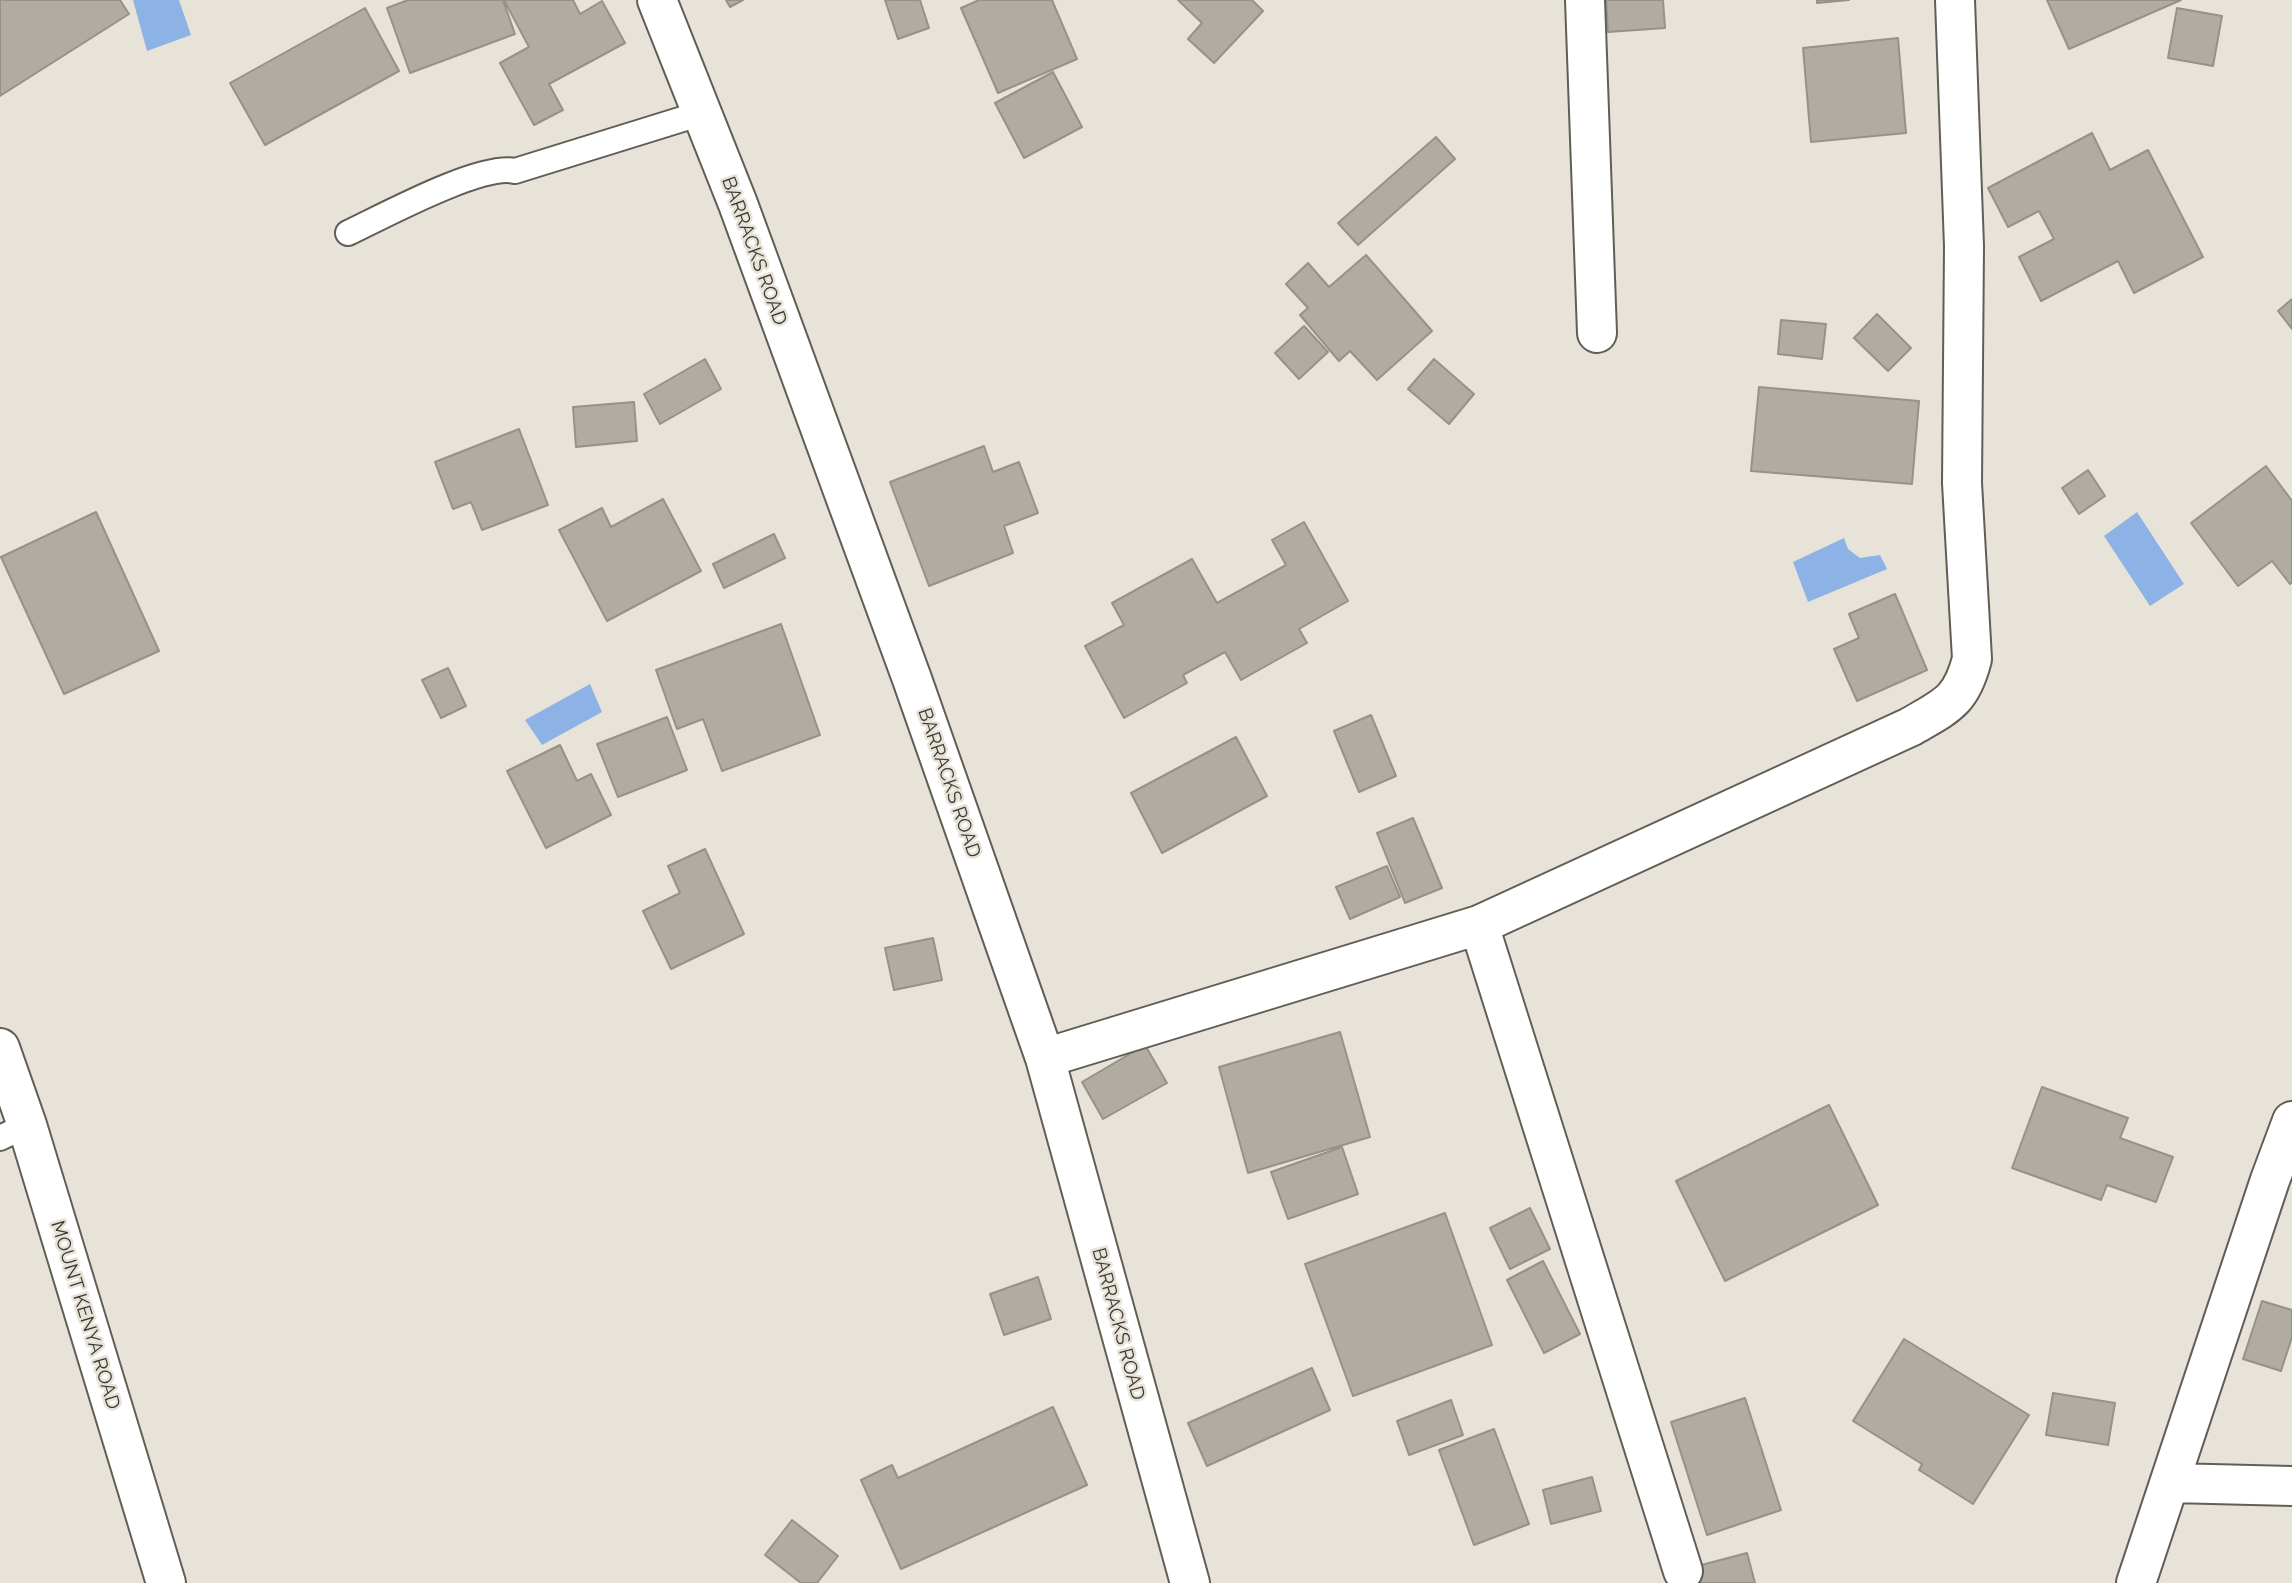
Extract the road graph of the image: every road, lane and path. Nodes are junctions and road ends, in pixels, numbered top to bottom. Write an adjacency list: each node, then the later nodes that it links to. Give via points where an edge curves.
1 (657, 0): 4 (street, BARRACKS ROAD)
2 (1586, 0): 6 (street)
3 (1955, 0): 7 (street, via 1964,246 1962,483 1972,659 1966,682 1956,698 1910,727)
4 (702, 113): 5 (lane, via 515,171 494,171 461,182); 9 (street, BARRACKS ROAD, via 912,679)
5 (348, 233)
6 (1597, 333)
7 (1479, 925): 9 (street); 14 (street)
8 (0, 1048): 11 (street, MOUNT KENYA ROAD)
9 (1045, 1058): 16 (street, BARRACKS ROAD)
10 (2292, 1121): 12 (street)
11 (14, 1132): 15 (street, MOUNT KENYA ROAD)
12 (2171, 1483): 13 (street); 17 (street)
13 (2292, 1486)
14 (1683, 1571)
15 (166, 1583)
16 (1190, 1583)
17 (2136, 1583)

